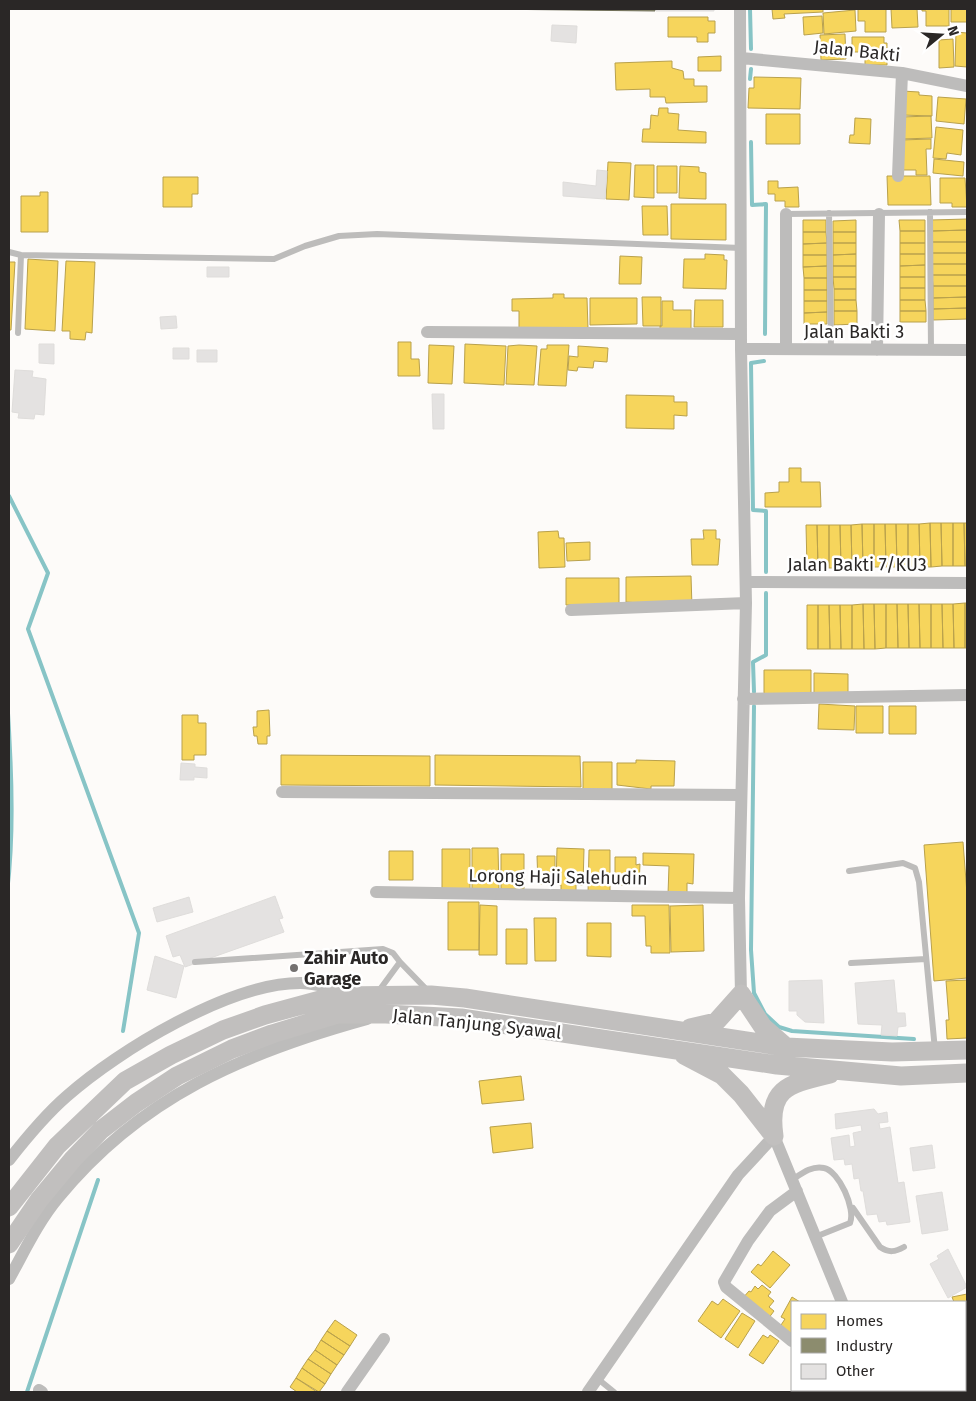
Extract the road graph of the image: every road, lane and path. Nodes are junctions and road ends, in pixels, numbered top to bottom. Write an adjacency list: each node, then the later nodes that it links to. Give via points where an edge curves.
1 (740, 9): 2 (street)
2 (741, 58): 3 (street, Jalan Bakti); 11 (street)
3 (902, 73): 4 (street, Jalan Bakti); 5 (street)
4 (967, 86)
5 (898, 176)
6 (930, 212): 7 (lane); 10 (lane, via 888,211); 21 (lane)
7 (967, 212)
8 (829, 213): 9 (lane); 10 (lane); 19 (lane)
9 (786, 214): 18 (street)
10 (879, 214): 20 (street)
11 (742, 248): 13 (lane, via 377,234 339,236 274,259); 16 (street)
12 (9, 252): 13 (lane)
13 (21, 255): 15 (lane)
14 (427, 332): 16 (street)
15 (18, 333)
16 (741, 334): 17 (street)
17 (741, 349): 18 (street, Jalan Bakti 3); 23 (street)
18 (786, 349): 19 (street, Jalan Bakti 3)
19 (831, 349): 20 (street, Jalan Bakti 3)
20 (877, 350): 21 (street, Jalan Bakti 3)
21 (931, 350): 22 (street, Jalan Bakti 3)
22 (967, 350)
23 (746, 582): 24 (street, Jalan Bakti 7/KU3); 25 (street)
24 (967, 583)
25 (746, 603): 26 (street); 28 (street)
26 (571, 610)
27 (967, 695): 28 (street)
28 (743, 700): 30 (street)
29 (282, 792): 30 (street)
30 (741, 795): 33 (street)
31 (850, 871): 34 (lane, via 903,863 915,868)
32 (376, 892): 33 (street, Lorong Haji Salehudin)
33 (739, 898): 38 (street)
34 (926, 959): 37 (lane); 46 (lane)
35 (195, 962): 36 (lane, via 383,949)
36 (400, 962): 39 (lane); 40 (lane)
37 (851, 963)
38 (741, 994): 42 (main road, via 716,1022); 43 (main road, via 763,1027)
39 (376, 995): 40 (main road, Jalan Tanjung Syawal); 50 (street, via 300,983 223,1001 175,1023 116,1059 67,1096 29,1134); 53 (main road, Jalan Tanjung Syawal, via 335,996 223,1030 125,1081 58,1146)
40 (431, 995): 42 (main road, Jalan Tanjung Syawal)
41 (386, 1014): 44 (main road, Jalan Tanjung Syawal, via 461,1018); 55 (main road, Jalan Tanjung Syawal, via 338,1014 296,1026 232,1049 176,1076 136,1102 73,1158); 57 (street, via 299,1040 246,1061 198,1081 153,1108 85,1166 56,1199)
42 (684, 1030): 43 (main road, Jalan Tanjung Syawal)
43 (786, 1047): 46 (main road, Jalan Tanjung Syawal)
44 (672, 1048): 47 (main road, Jalan Tanjung Syawal, via 777,1065); 49 (main road, via 722,1075)
45 (967, 1050): 46 (main road, Jalan Tanjung Syawal)
46 (935, 1051)
47 (845, 1070): 48 (main road, Jalan Tanjung Syawal, via 901,1076); 49 (main road, via 784,1088 774,1103)
48 (967, 1074)
49 (774, 1136): 51 (street); 61 (street, via 738,1175)
50 (9, 1160)
51 (794, 1186): 52 (lane, via 816,1167 826,1168 835,1176); 54 (street); 60 (street, via 748,1241 724,1282)
52 (851, 1204): 54 (lane, via 853,1218 850,1223); 56 (lane, via 876,1244 886,1251 895,1252)
53 (9, 1207)
54 (815, 1237): 58 (street)
55 (9, 1244)
56 (904, 1247)
57 (9, 1279)
58 (842, 1301)
59 (384, 1339): 62 (street)
60 (791, 1340)
61 (598, 1379): 63 (street); 64 (lane)
62 (347, 1392)
63 (588, 1392)
64 (614, 1392)

